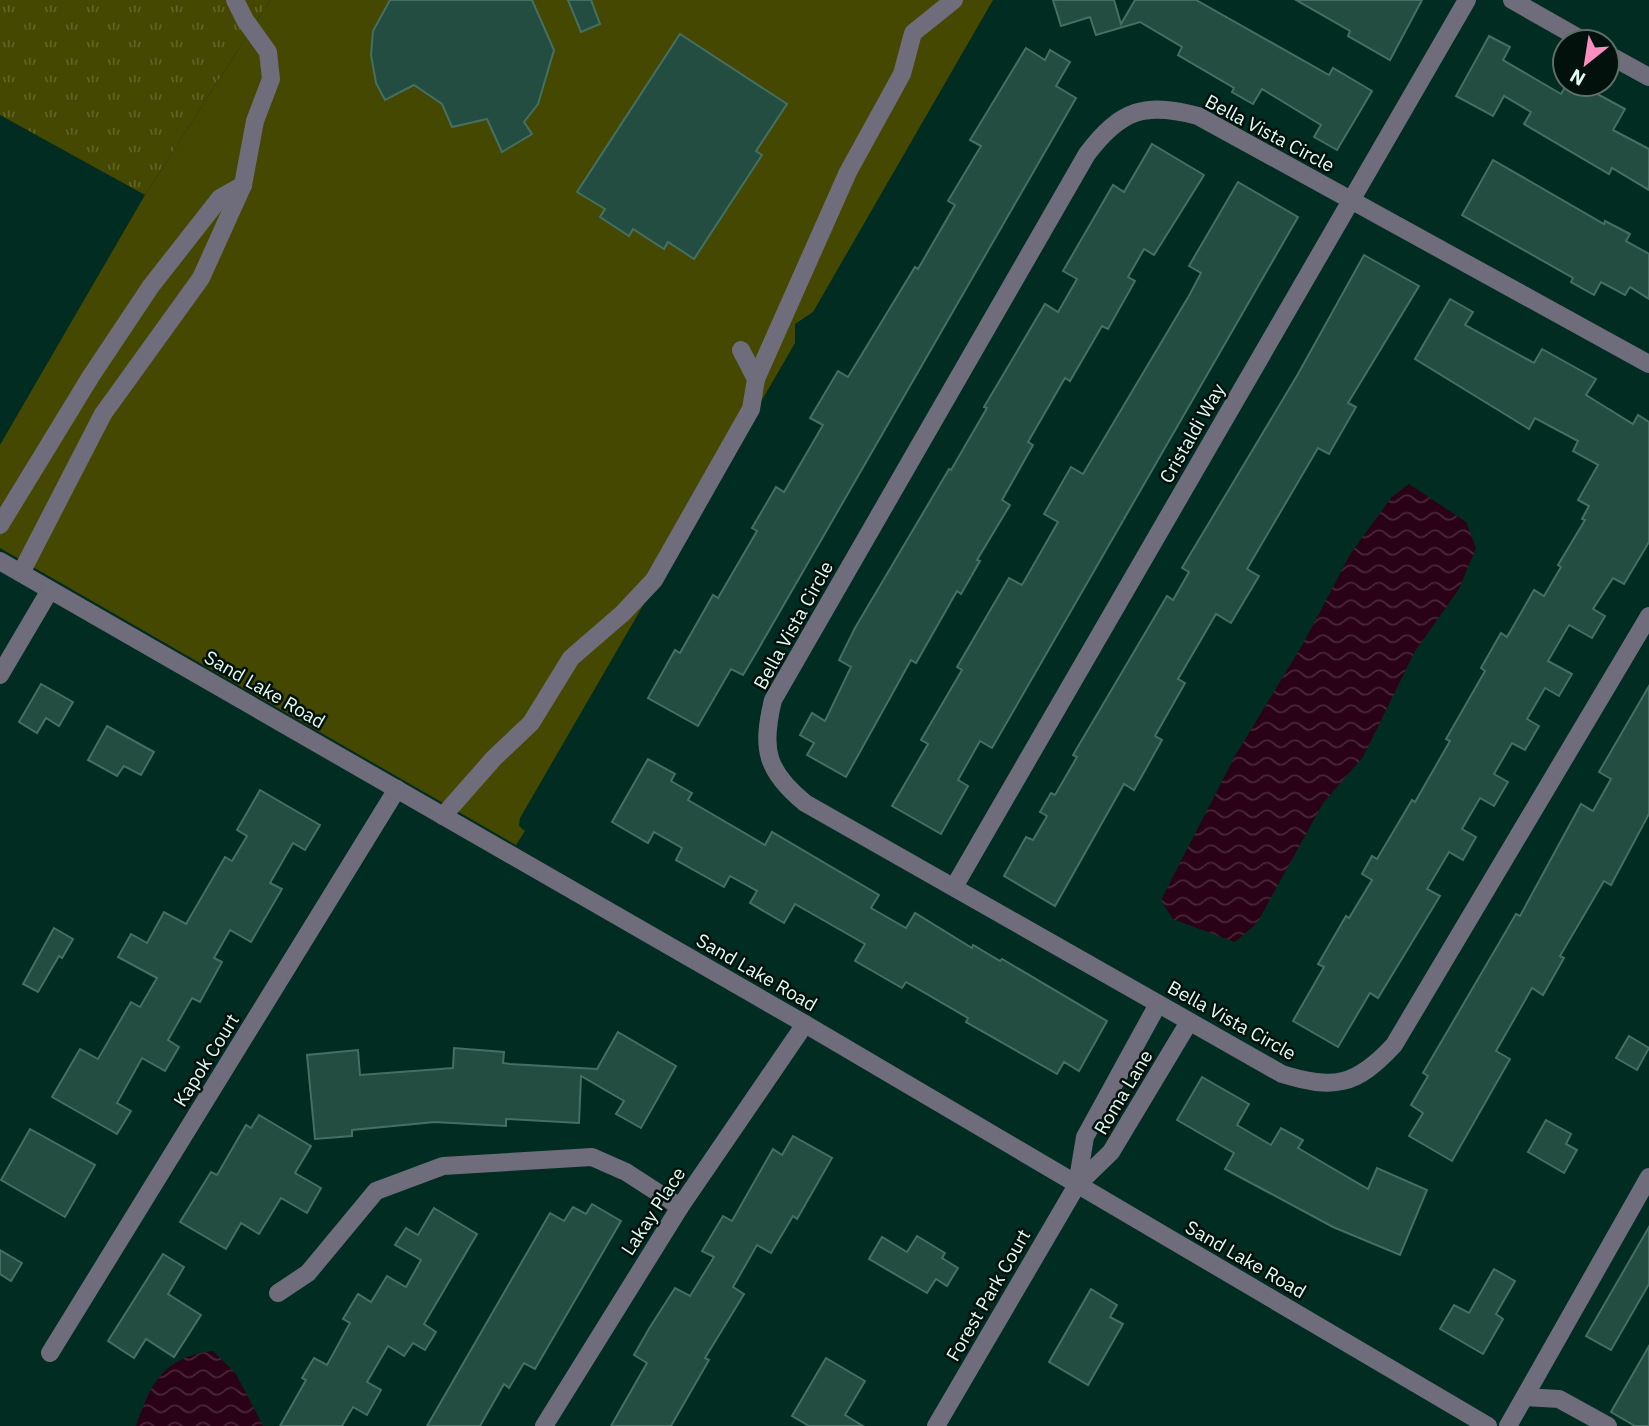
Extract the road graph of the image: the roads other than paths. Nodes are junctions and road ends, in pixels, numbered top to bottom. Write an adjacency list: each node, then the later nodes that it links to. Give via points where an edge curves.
1 (236, 0): 8 (street, via 268,52 271,79 255,121)
2 (954, 0): 12 (street, via 914,33 902,74 848,172)
3 (1467, 0): 9 (street, Cristaldi Way)
4 (1512, 0): 5 (street)
5 (1561, 28)
6 (1621, 62): 7 (street)
7 (1649, 78)
8 (243, 185): 13 (street, via 220,198 151,286); 15 (street, via 201,278 103,414)
9 (1352, 200): 11 (street, Bella Vista Circle); 21 (street, Cristaldi Way); 21 (street, Bella Vista Circle, via 1198,116 1166,107 1134,113 1105,130 1087,154 773,700 766,728 767,757 782,785 805,803)
10 (741, 350): 12 (street)
11 (1649, 365)
12 (756, 380): 20 (street, via 751,410 654,580 571,659 531,723)
13 (0, 525)
14 (0, 561): 15 (street, Sand Lake Road)
15 (21, 573): 16 (street, Sand Lake Road)
16 (50, 590): 18 (street); 19 (street, Sand Lake Road)
17 (1649, 616): 23 (street, Bella Vista Circle, via 1394,1045 1373,1067 1348,1080 1316,1084 1282,1074)
18 (0, 676)
19 (397, 789): 20 (street, Sand Lake Road); 31 (street, Kapok Court)
20 (443, 816): 24 (street, Sand Lake Road)
21 (954, 887): 22 (street, Bella Vista Circle)
22 (1158, 1004): 23 (street, Bella Vista Circle); 25 (street, Roma Lane)
23 (1189, 1022): 26 (street, Roma Lane)
24 (805, 1024): 28 (street, Sand Lake Road); 29 (street, Lakay Place)
25 (1119, 1075): 26 (street); 28 (street, Roma Lane, via 1085,1137)
26 (1147, 1091): 28 (street, Roma Lane, via 1111,1152)
27 (1649, 1177): 32 (street)
28 (1077, 1185): 34 (street, Forest Park Court); 35 (street, Sand Lake Road)
29 (680, 1207): 30 (street, via 626,1172 592,1157 443,1166 376,1191 308,1273); 33 (street, Lakay Place)
30 (278, 1293)
31 (50, 1353)
32 (1525, 1396): 36 (street); 37 (street, via 1559,1399)
33 (544, 1426)
34 (936, 1426)
35 (1488, 1426)
36 (1508, 1426)
37 (1608, 1426)

